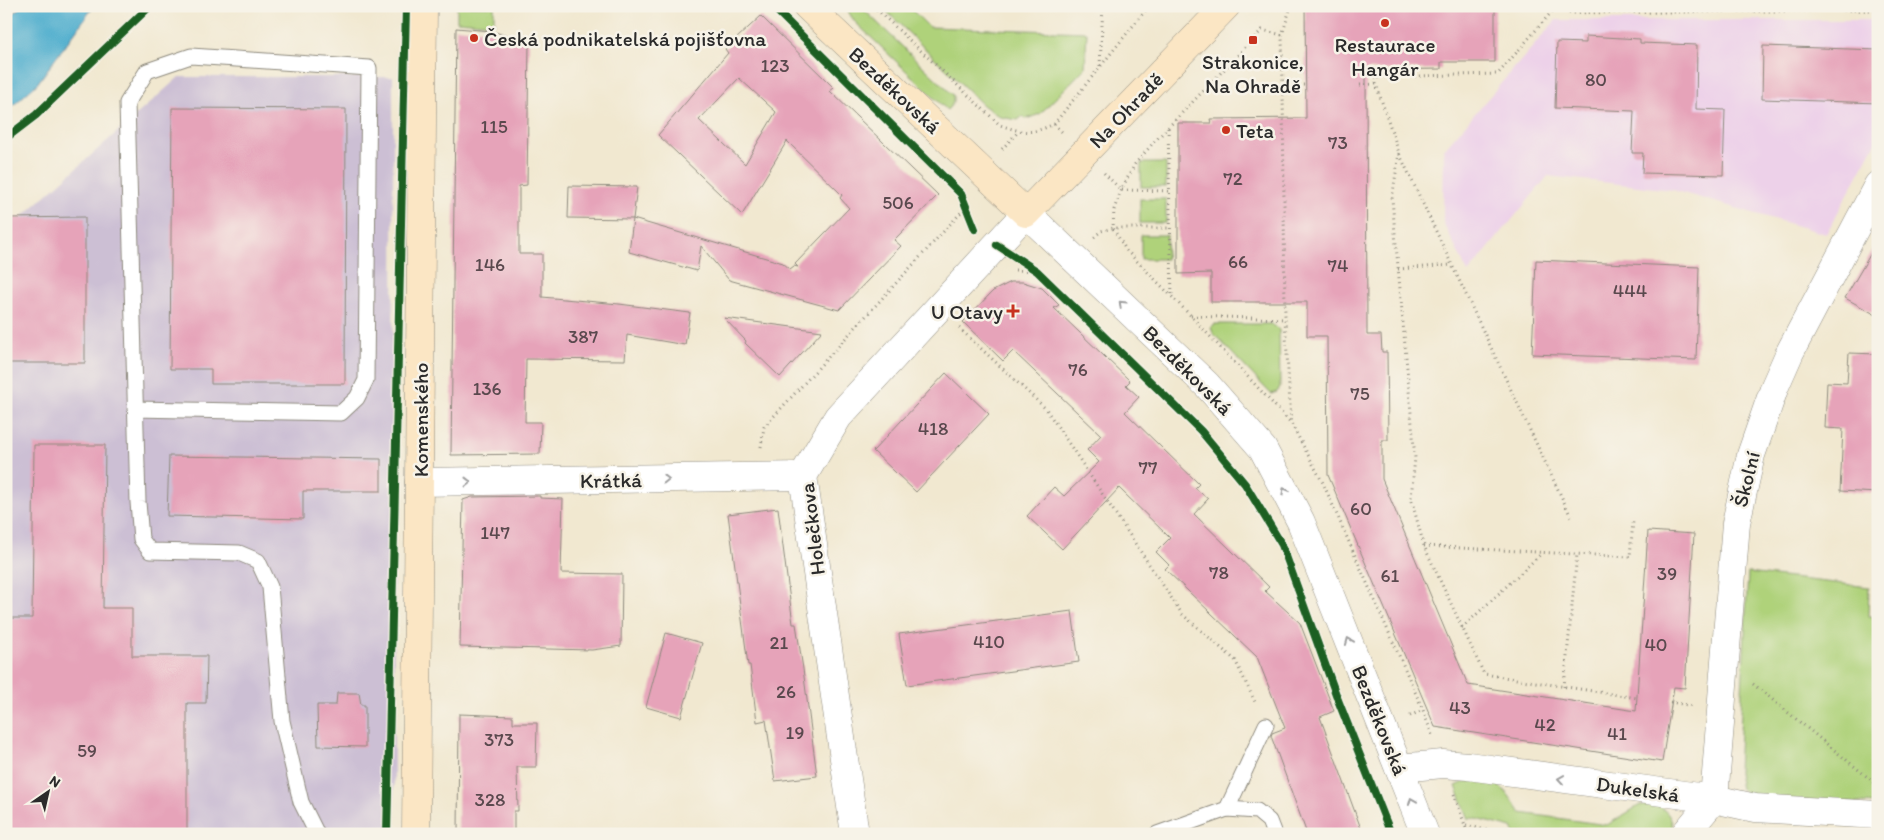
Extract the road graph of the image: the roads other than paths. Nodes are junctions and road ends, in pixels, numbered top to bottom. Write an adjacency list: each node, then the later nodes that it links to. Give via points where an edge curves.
1 (423, 6): 8 (main road, Komenského)
2 (807, 6): 5 (main road, Bezděkovská)
3 (1226, 6): 5 (main road, Na Ohradě)
4 (1878, 185): 11 (street, Školní, via 1790,352 1751,455 1736,523)
5 (1026, 213): 7 (street, Holečkova, via 838,417); 10 (street, Bezděkovská, one-way to 5, via 1301,522 1263,449 1207,385)
6 (135, 409): 6 (lane, via 127,104 147,71 191,56 369,68 366,380 357,398 341,413); 14 (lane, via 141,539 150,551 238,553 258,561 270,587 282,721 301,802)
7 (803, 476): 8 (street, Krátká, one-way to 7); 16 (street, Holečkova)
8 (420, 482): 15 (main road, Komenského)
9 (1266, 725): 12 (lane)
10 (1399, 768): 11 (street, Dukelská, one-way to 10, via 1468,766 1443,764); 19 (street, Bezděkovská, one-way to 10)
11 (1714, 799): 13 (street, Dukelská, via 1755,808); 20 (street)
12 (1227, 809): 17 (lane); 18 (lane, via 1257,811 1270,821)
13 (1878, 815)
14 (317, 834)
15 (416, 834)
16 (855, 834)
17 (1157, 834)
18 (1274, 834)
19 (1425, 834)
20 (1684, 834)

